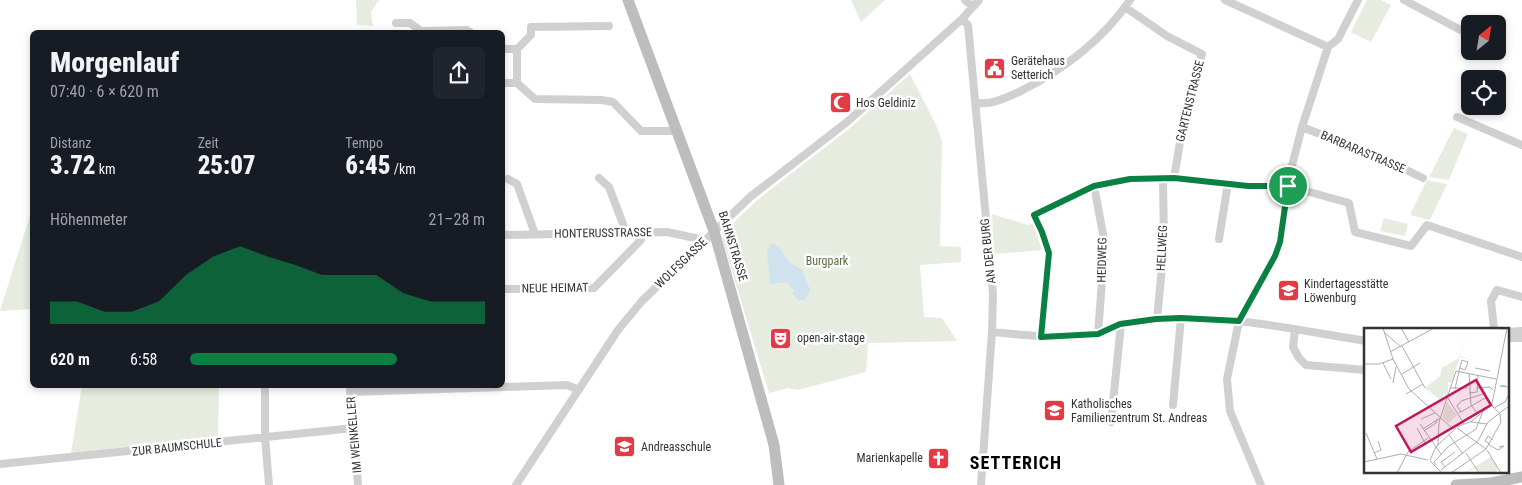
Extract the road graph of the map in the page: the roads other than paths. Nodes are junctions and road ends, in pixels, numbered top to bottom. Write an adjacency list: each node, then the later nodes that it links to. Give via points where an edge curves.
1 (628, 0): 22 (street, BAHNSTRASSE)
2 (965, 0): 8 (street)
3 (979, 0): 8 (street, WOLFSGASSE)
4 (1225, 0): 14 (street)
5 (1358, 0): 14 (street, via 1338,39)
6 (1404, 0): 13 (street)
7 (1128, 3): 19 (street, via 1091,45 1052,74 1005,98 986,105); 26 (street, GARTENSTRASSE, via 1167,36 1202,54 1185,112)
8 (973, 7): 9 (street, WOLFSGASSE)
9 (962, 19): 19 (street, AN DER BURG, via 968,24); 32 (street, WOLFSGASSE, via 847,122 750,198)
10 (396, 23): 12 (street, via 410,23)
11 (609, 26): 16 (street, via 531,27 531,35)
12 (420, 30)
13 (1461, 30)
14 (1328, 47): 21 (street)
15 (505, 49): 16 (street)
16 (516, 49): 18 (street)
17 (505, 83): 18 (street)
18 (517, 84): 22 (street, via 536,99 613,102 641,131)
19 (976, 103): 48 (street, AN DER BURG, via 993,294)
20 (1457, 116): 23 (street)
21 (1302, 127): 27 (street, BARBARASTRASSE, via 1379,156); 31 (street)
22 (678, 131): 32 (street, BAHNSTRASSE)
23 (1522, 145)
24 (599, 178): 35 (street, via 609,187)
25 (1163, 178): 26 (street); 30 (street, via 1130,179); 43 (street, HELLWEG, via 1164,247)
26 (1174, 178): 29 (street)
27 (1423, 178)
28 (508, 179): 34 (street, via 517,184)
29 (1228, 183): 31 (street); 37 (street)
30 (1094, 186): 49 (street, HEIDWEG, via 1104,254); 50 (street, via 1034,215 1049,253)
31 (1288, 186): 39 (street, via 1350,203 1355,232 1411,246 1427,225); 44 (street, via 1275,256)
32 (714, 231): 38 (street, WOLFSGASSE); 66 (street, BAHNSTRASSE, via 774,445)
33 (641, 233): 35 (street, HONTERUSSTRASSE); 38 (street, HONTERUSSTRASSE, via 667,232 695,238); 40 (street, NEUE HEIMAT, via 640,240 594,288)
34 (535, 234): 35 (street, HONTERUSSTRASSE); 36 (street, HONTERUSSTRASSE)
35 (625, 234)
36 (505, 235)
37 (1219, 239)
38 (702, 243): 56 (street, WOLFSGASSE, via 642,301 618,330)
39 (1522, 257)
40 (505, 289)
41 (1522, 297): 46 (street, via 1497,290 1491,301)
42 (1181, 318): 43 (street); 44 (street); 57 (street)
43 (1156, 319): 45 (street)
44 (1239, 321): 47 (street); 68 (street, via 1227,379 1230,411)
45 (1120, 324): 49 (street); 58 (street)
46 (1494, 328)
47 (1295, 330): 51 (street); 52 (street, via 1293,348 1306,365)
48 (992, 332): 50 (street); 67 (street, AN DER BURG)
49 (1098, 334): 50 (street)
50 (1041, 337)
51 (1364, 341)
52 (1364, 370)
53 (505, 385): 56 (street, via 567,384)
54 (265, 388): 60 (street)
55 (350, 388): 59 (street, IM WEINKELLER)
56 (580, 390): 65 (street, WOLFSGASSE)
57 (1173, 405)
58 (1111, 422)
59 (354, 428): 60 (street, ZUR BAUMSCHULE); 64 (street, IM WEINKELLER)
60 (265, 437): 61 (street, ZUR BAUMSCHULE); 63 (street)
61 (0, 464)
62 (1522, 478): 69 (street)
63 (268, 485)
64 (358, 485)
65 (516, 485)
66 (779, 485)
67 (981, 485)
68 (1261, 485)
69 (1456, 485)

